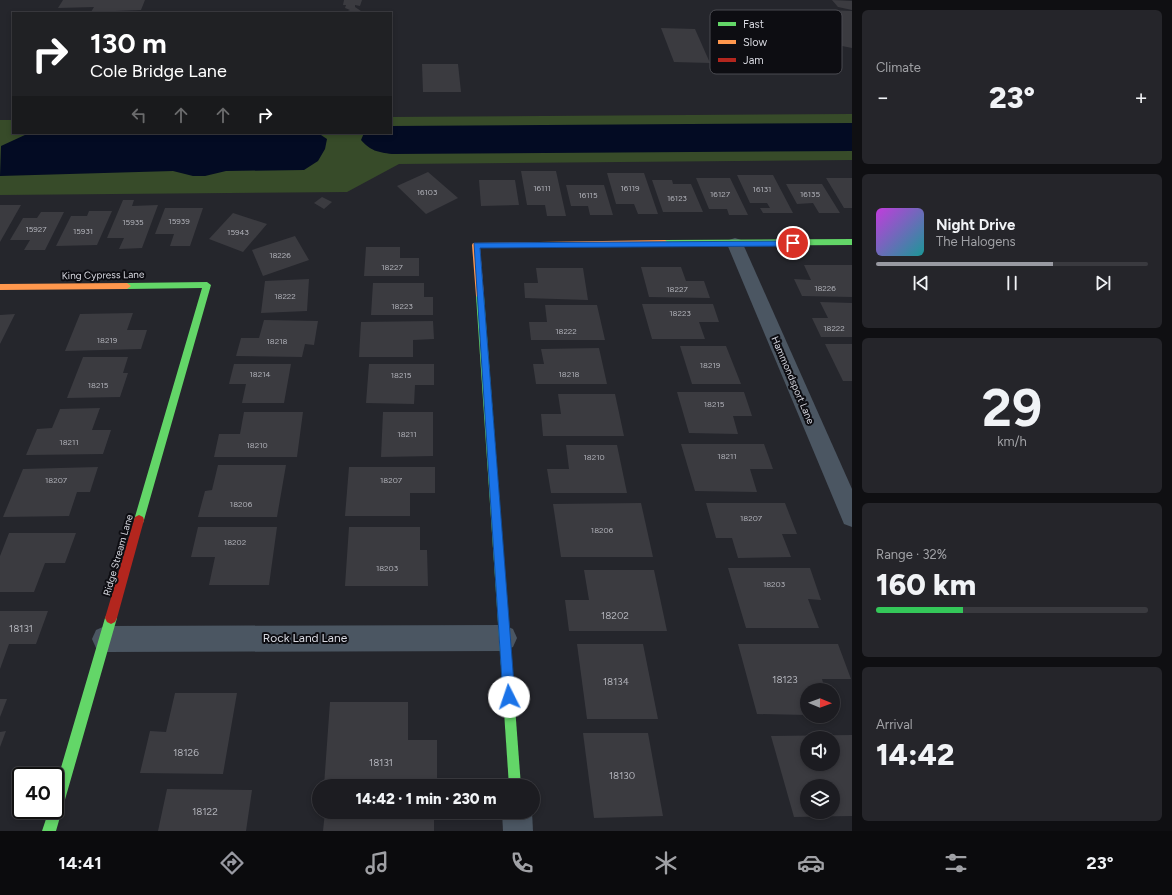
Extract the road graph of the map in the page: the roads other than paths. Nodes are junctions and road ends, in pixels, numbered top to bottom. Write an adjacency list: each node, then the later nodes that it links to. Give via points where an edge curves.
1 (852, 242): 2 (street)
2 (735, 244): 5 (street, Hammondsport Lane); 6 (street, via 476,245)
3 (207, 285): 4 (street, King Cypress Lane); 7 (street, Ridge Stream Lane)
4 (0, 287)
5 (852, 516)
6 (504, 638): 7 (street, Rock Land Lane); 8 (street)
7 (105, 639): 10 (street, Ridge Stream Lane)
8 (514, 779)
9 (517, 819): 11 (street)
10 (49, 831)
11 (518, 831)

